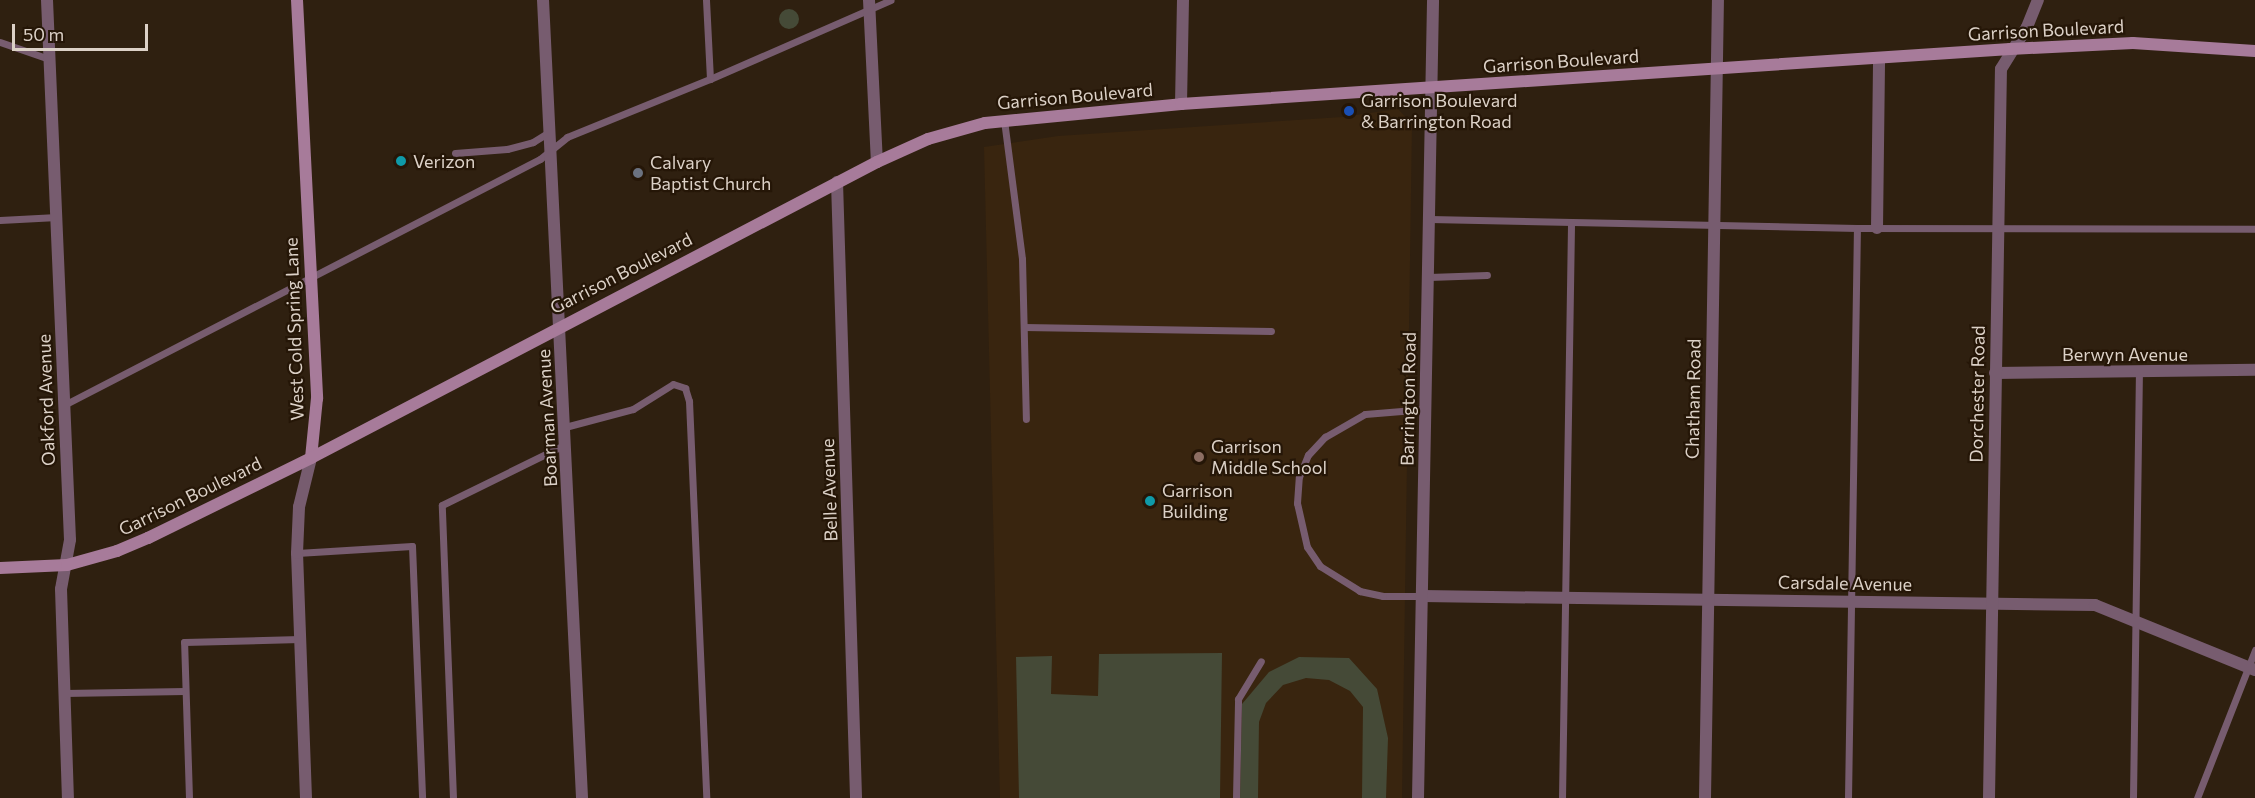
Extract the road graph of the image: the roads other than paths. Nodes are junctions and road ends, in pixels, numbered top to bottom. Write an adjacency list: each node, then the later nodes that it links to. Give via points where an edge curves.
1 (47, 0): 15 (street, Oakford Avenue)
2 (297, 0): 37 (main road, West Cold Spring Lane)
3 (543, 0): 21 (street, Boarman Avenue)
4 (706, 0): 17 (lane)
5 (891, 0): 10 (lane)
6 (1183, 0): 19 (street)
7 (1433, 0): 18 (street, Barrington Road)
8 (1718, 0): 16 (street, Chatham Road)
9 (2038, 0): 12 (street, Dorchester Road, via 2027,27)
10 (869, 5): 17 (lane); 24 (street)
11 (0, 42): 15 (lane)
12 (2010, 49): 13 (main road, Garrison Boulevard, via 2133,43); 14 (main road, Garrison Boulevard); 33 (street, Dorchester Road, via 2001,69)
13 (2255, 51)
14 (1879, 58): 16 (main road, Garrison Boulevard); 32 (street)
15 (50, 59): 26 (street, Oakford Avenue)
16 (1717, 68): 18 (main road, Garrison Boulevard); 30 (street, Chatham Road)
17 (710, 79): 22 (lane, via 567,137)
18 (1432, 87): 19 (main road, Garrison Boulevard); 27 (street, Barrington Road)
19 (1181, 104): 20 (main road, Garrison Boulevard)
20 (1004, 120): 24 (main road, Garrison Boulevard, via 928,139); 39 (lane, via 1022,259)
21 (549, 132): 22 (street, Boarman Avenue); 23 (lane, via 533,142 507,149)
22 (550, 151): 37 (lane); 38 (street, Boarman Avenue)
23 (455, 153)
24 (877, 162): 25 (main road, Garrison Boulevard)
25 (837, 182): 38 (main road, Garrison Boulevard); 72 (street, Belle Avenue)
26 (57, 217): 28 (lane); 44 (street, Oakford Avenue)
27 (1430, 219): 29 (lane); 36 (street, Barrington Road)
28 (0, 220)
29 (1571, 222): 30 (lane); 54 (lane)
30 (1714, 225): 31 (lane); 55 (street, Chatham Road)
31 (1857, 228): 32 (lane); 56 (lane)
32 (1877, 228): 33 (lane)
33 (1997, 229): 34 (lane); 43 (street, Dorchester Road)
34 (2255, 229)
35 (1487, 275): 36 (lane)
36 (1429, 277): 45 (street, Barrington Road)
37 (310, 280): 44 (lane); 49 (main road, West Cold Spring Lane, via 317,398)
38 (560, 325): 47 (street, Boarman Avenue); 49 (main road, Garrison Boulevard)
39 (1024, 327): 40 (lane); 46 (lane)
40 (1271, 331)
41 (2255, 370): 42 (street, Berwyn Avenue)
42 (2139, 371): 43 (street, Berwyn Avenue); 58 (lane)
43 (1995, 373): 57 (street, Dorchester Road)
44 (64, 405): 51 (street, Oakford Avenue, via 70,540)
45 (1426, 409): 53 (street, Barrington Road); 53 (lane, via 1365,414 1324,437 1308,455 1299,477 1297,503 1307,547 1320,566 1360,591 1383,596)
46 (1026, 419)
47 (565, 427): 48 (street, Boarman Avenue); 71 (lane, via 633,409 672,384 685,388 689,401)
48 (566, 444): 69 (lane, via 442,505); 70 (street, Boarman Avenue)
49 (311, 458): 50 (street, West Cold Spring Lane, via 298,507); 51 (main road, Garrison Boulevard, via 117,551)
50 (297, 553): 59 (street, West Cold Spring Lane); 68 (lane, via 412,546)
51 (67, 565): 52 (main road, Garrison Boulevard); 64 (street, Oakford Avenue, via 61,589)
52 (0, 568)
53 (1422, 596): 54 (street, Carsdale Avenue); 74 (street, Barrington Road)
54 (1565, 596): 55 (street, Carsdale Avenue); 75 (lane)
55 (1707, 599): 56 (street, Carsdale Avenue); 76 (street, Chatham Road)
56 (1851, 601): 57 (street, Carsdale Avenue); 77 (lane)
57 (1993, 604): 58 (street, Carsdale Avenue, via 2095,605); 78 (street, Dorchester Road)
58 (2136, 621): 62 (street, Carsdale Avenue); 79 (lane)
59 (300, 639): 63 (lane, via 184,642); 67 (street, West Cold Spring Lane)
60 (2255, 650): 62 (lane)
61 (1261, 661): 73 (lane, via 1238,699)
62 (2252, 668): 80 (lane)
63 (185, 691): 64 (lane); 66 (lane)
64 (64, 693): 65 (street, Oakford Avenue)
65 (68, 798)
66 (189, 798)
67 (306, 798)
68 (422, 798)
69 (453, 798)
70 (582, 798)
71 (706, 798)
72 (856, 798)
73 (1236, 798)
74 (1419, 798)
75 (1562, 798)
76 (1705, 798)
77 (1848, 798)
78 (1989, 798)
79 (2133, 798)
80 (2198, 798)

